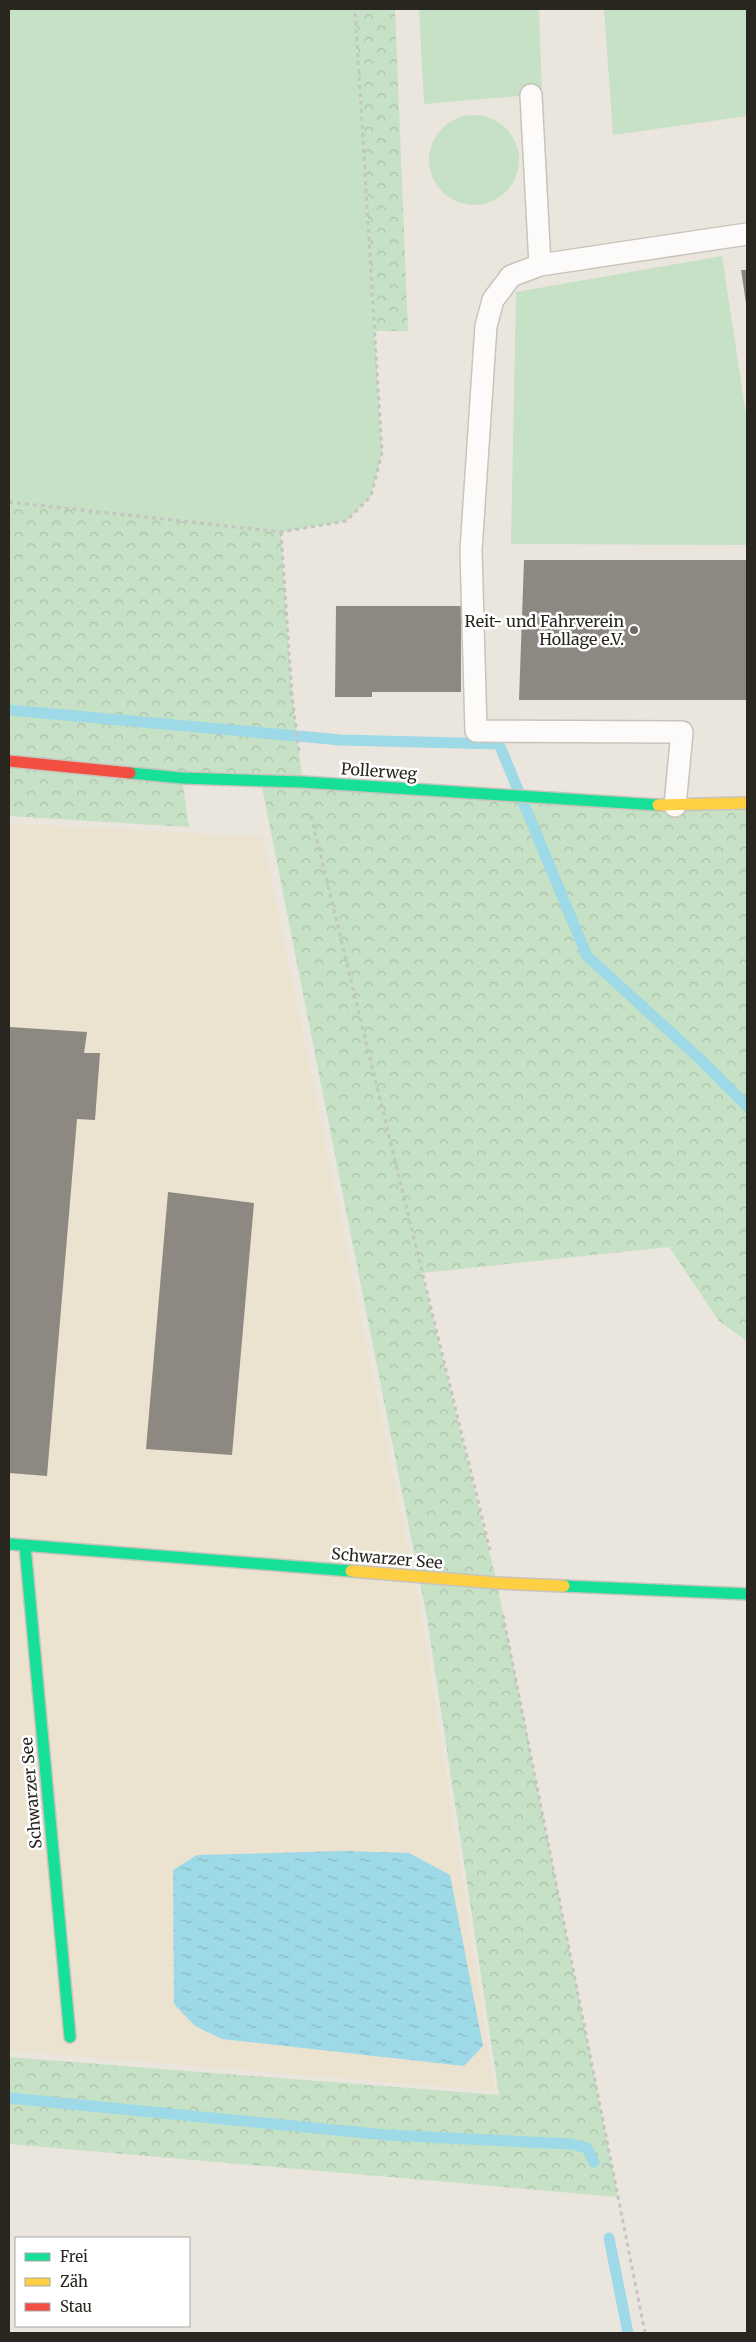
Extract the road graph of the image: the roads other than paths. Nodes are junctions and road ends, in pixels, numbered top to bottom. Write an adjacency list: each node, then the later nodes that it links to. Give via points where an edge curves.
1 (531, 95): 3 (lane)
2 (747, 234): 3 (lane)
3 (540, 265): 6 (lane, via 511,276 493,300 486,326 471,550 476,731 682,732)
4 (9, 761): 6 (street, Pollerweg, via 182,778 303,782)
5 (747, 803): 6 (street, Pollerweg)
6 (675, 806)
7 (9, 1544): 8 (street, Schwarzer See)
8 (25, 1546): 9 (street, Schwarzer See, via 497,1583); 10 (street, Schwarzer See)
9 (747, 1594)
10 (70, 2037)

